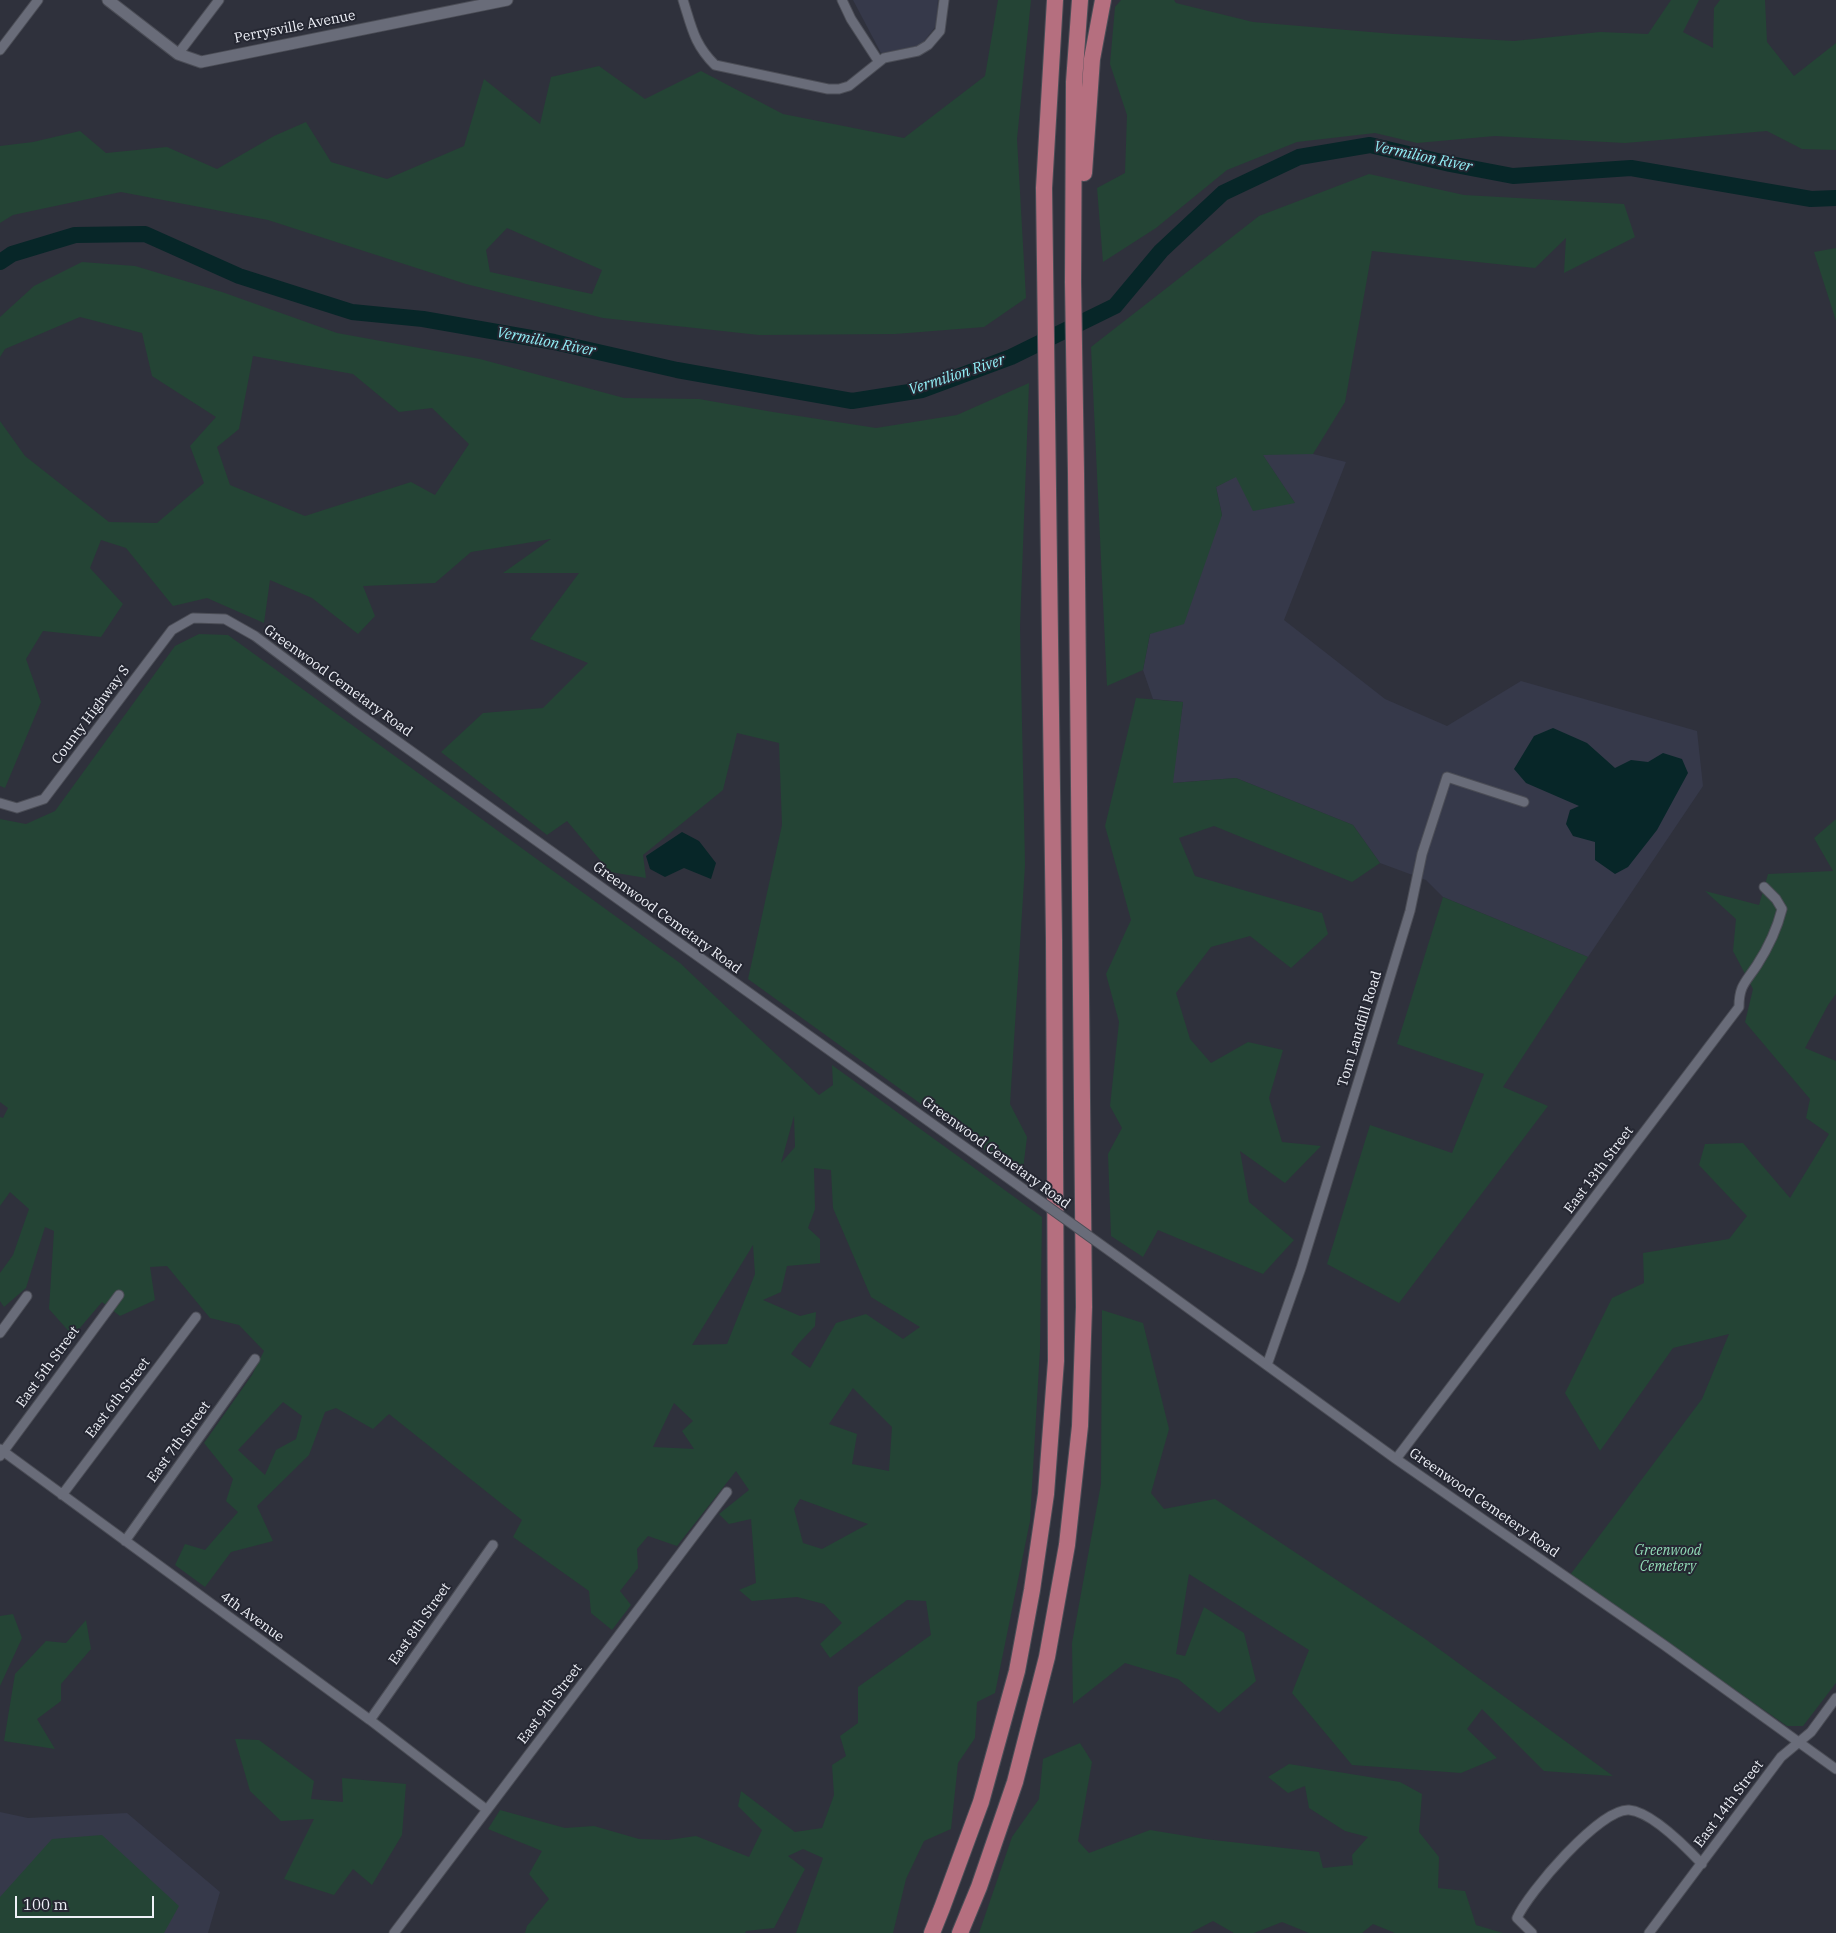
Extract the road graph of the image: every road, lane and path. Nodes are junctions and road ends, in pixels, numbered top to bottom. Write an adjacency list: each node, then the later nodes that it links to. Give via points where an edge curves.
1 (38, 0): 12 (street)
2 (108, 0): 13 (street, Perrysville Avenue)
3 (219, 0): 13 (street)
4 (507, 0): 13 (street, Perrysville Avenue, via 201,62)
5 (683, 0): 14 (street, via 697,42 715,65 833,89 849,86)
6 (842, 0): 14 (street)
7 (944, 0): 14 (street, via 940,31 928,45 918,52 884,58)
8 (1046, 0): 16 (highway, via 1040,65 1039,152)
9 (1055, 0): 16 (highway)
10 (1080, 0): 15 (highway, via 1074,82)
11 (1104, 0): 15 (highway, via 1092,59)
12 (0, 50)
13 (178, 54)
14 (879, 62)
15 (1079, 178): 42 (highway, via 1073,282 1084,1307 1080,1426 1067,1545 1047,1657 1015,1782)
16 (1044, 188): 41 (highway, via 1056,1361 1046,1494 1017,1671 981,1802)
17 (193, 618): 19 (street, County Highway S, via 172,630 44,799 17,808); 21 (street, Greenwood Cemetary Road, bridge, via 225,619 255,636 354,711)
18 (1524, 802): 27 (street, Tom Landfill Road, via 1447,777 1422,854 1410,911 1375,1027 1301,1268)
19 (0, 803)
20 (1764, 888): 29 (street, East 13th Street, via 1782,908 1778,926 1745,980 1739,1007)
21 (1118, 1258): 27 (street, Greenwood Cemetery Road)
22 (119, 1295): 28 (street, East 5th Street)
23 (27, 1296): 25 (street)
24 (196, 1317): 31 (street, East 6th Street)
25 (0, 1333)
26 (255, 1359): 32 (street, East 7th Street)
27 (1267, 1365): 29 (street, Greenwood Cemetery Road)
28 (1, 1452): 31 (street, 4th Avenue)
29 (1396, 1459): 36 (street, Greenwood Cemetery Road)
30 (727, 1492): 38 (street, East 9th Street)
31 (62, 1495): 32 (street, 4th Avenue)
32 (125, 1540): 35 (street, 4th Avenue)
33 (493, 1545): 35 (street, East 8th Street)
34 (1836, 1698): 36 (street, East 14th Street, via 1811,1732)
35 (370, 1720): 38 (street, 4th Avenue)
36 (1798, 1741): 37 (street, Greenwood Cemetery Road); 39 (street, East 14th Street, via 1781,1757)
37 (1836, 1769)
38 (487, 1810): 40 (street, East 9th Street)
39 (1702, 1864): 43 (street, via 1638,1811 1618,1811 1570,1848 1522,1906 1517,1918); 44 (street, East 14th Street)
40 (394, 1933)
41 (932, 1933)
42 (960, 1933)
43 (1532, 1933)
44 (1649, 1933)

